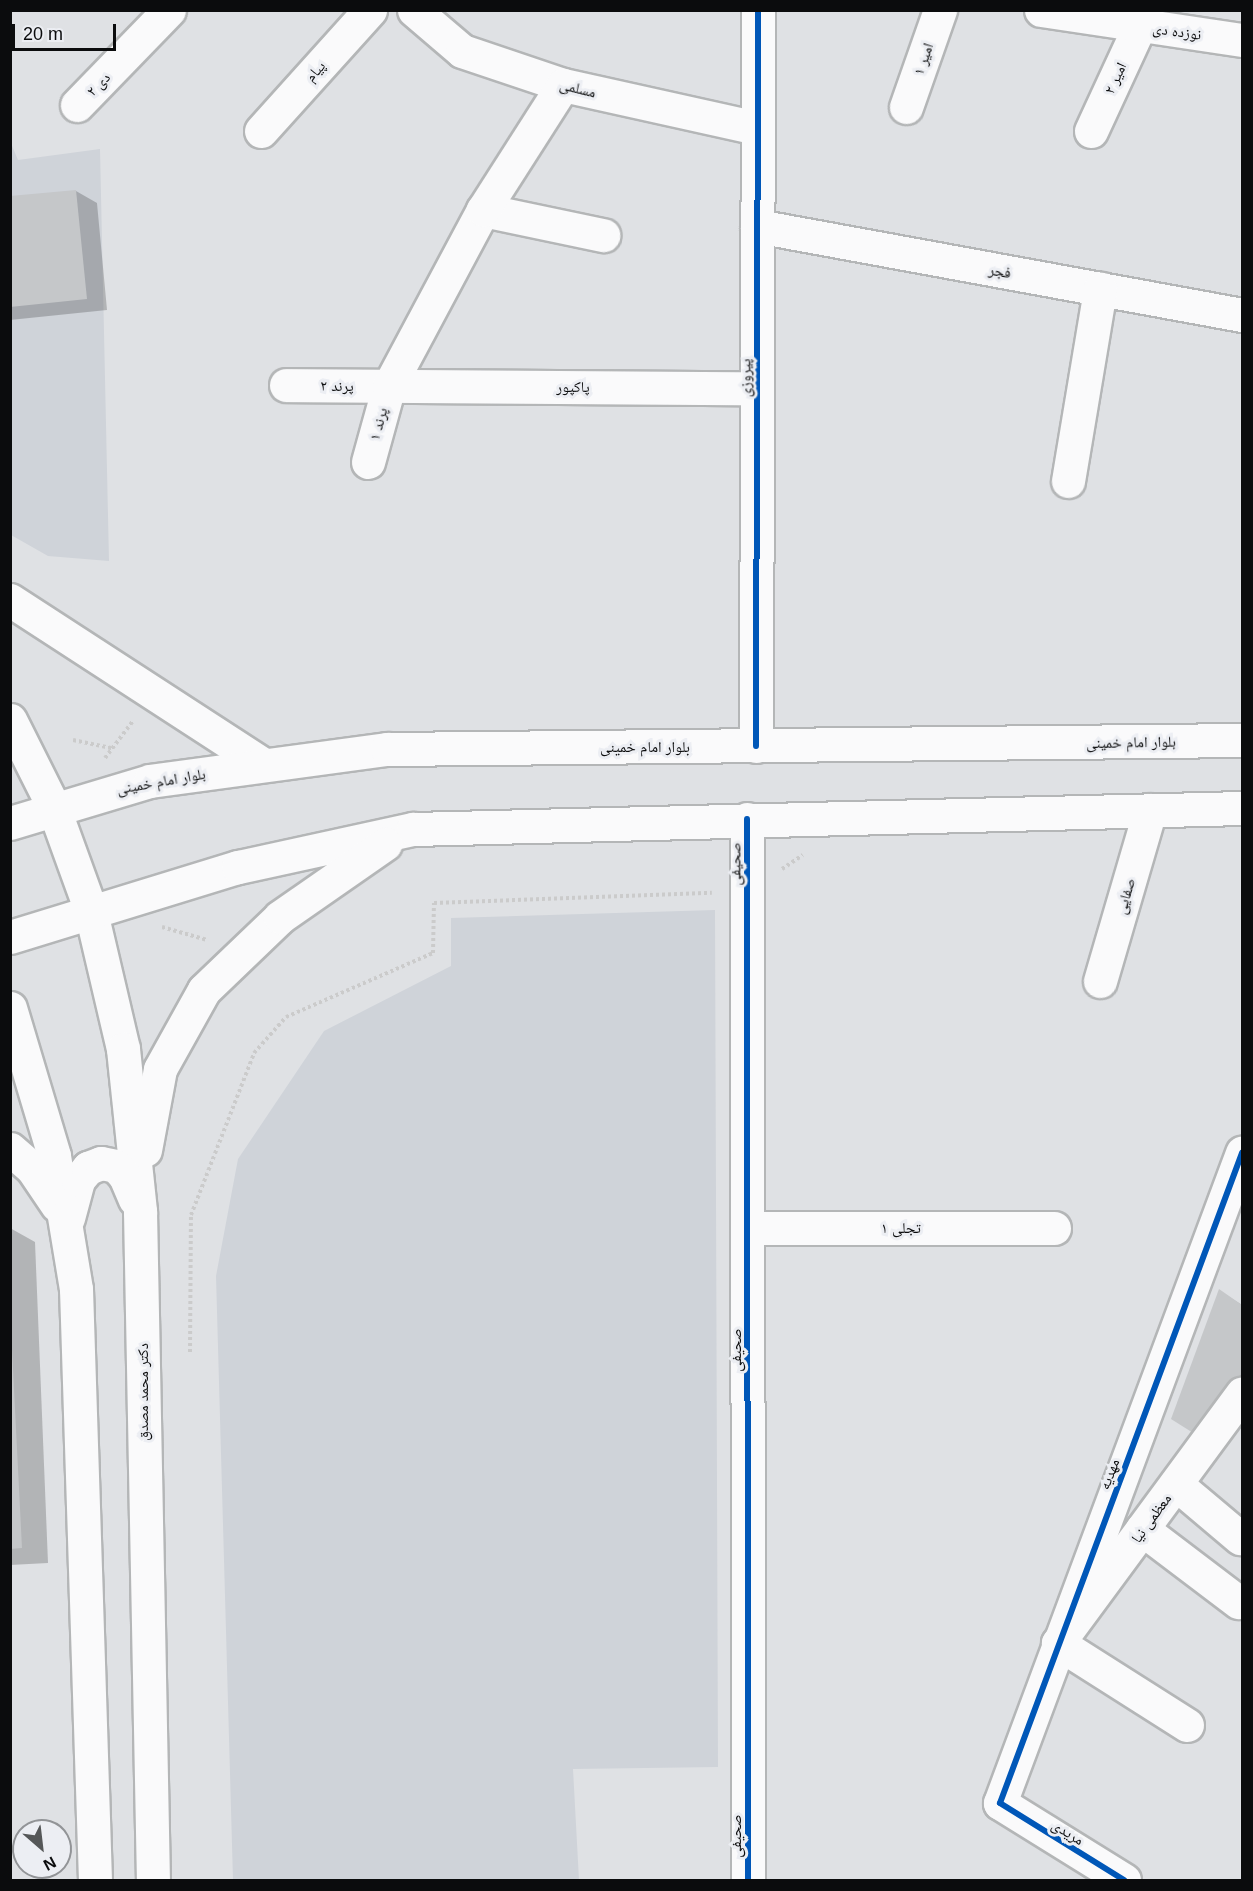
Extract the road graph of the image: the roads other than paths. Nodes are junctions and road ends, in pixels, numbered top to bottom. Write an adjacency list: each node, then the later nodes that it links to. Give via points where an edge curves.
1 (169, 10): 11 (street, دی ۲)
2 (370, 10): 14 (street, پیام)
3 (414, 10): 10 (street, مسلمی, via 462,51)
4 (758, 10): 13 (street, پیروزی)
5 (940, 10): 12 (street, امیر ۱)
6 (1041, 10): 7 (street, نوزده دی)
7 (1085, 14): 8 (street, نوزده دی)
8 (1140, 26): 9 (street, نوزده دی); 15 (street, امیر ۲)
9 (1242, 40)
10 (563, 85): 13 (street, مسلمی); 16 (street, پرند ۱)
11 (76, 105)
12 (906, 107)
13 (757, 128): 17 (street, پیروزی)
14 (261, 131)
15 (1091, 131)
16 (483, 210): 18 (street); 22 (street, پرند ۱)
17 (757, 226): 19 (street, فجر); 23 (street, پیروزی)
18 (603, 235)
19 (1100, 289): 20 (street, فجر); 25 (street)
20 (1242, 315)
21 (286, 385): 22 (street, پرند ۲)
22 (389, 386): 23 (street, پاکپور); 24 (street, پرند ۱)
23 (757, 388): 29 (street, پیروزی)
24 (368, 462)
25 (1068, 481)
26 (10, 600): 30 (street)
27 (10, 720): 31 (street, دکتر محمد مصدق)
28 (1242, 740): 29 (street, بلوار امام خمینی)
29 (756, 746): 30 (street, بلوار امام خمینی, via 387,749)
30 (263, 764): 31 (street, بلوار امام خمینی, via 150,781)
31 (53, 806): 35 (street, بلوار امام خمینی); 37 (street, دکتر محمد مصدق)
32 (1242, 808): 33 (street)
33 (1150, 810): 34 (street); 39 (street, صفایی)
34 (747, 819): 36 (street); 45 (street, صحیفی)
35 (10, 823)
36 (412, 829): 37 (street, via 238,867); 43 (street, via 314,890 239,952 204,990 160,1069 147,1125)
37 (90, 908): 38 (street); 43 (street, دکتر محمد مصدق, via 123,1049)
38 (10, 936)
39 (1100, 981)
40 (10, 1008): 44 (street)
41 (10, 1149): 44 (street, via 32,1168)
42 (1242, 1153): 52 (street, مهدیه)
43 (140, 1212): 44 (street, via 125,1176 116,1166 101,1163 88,1168 78,1180); 56 (street, دکتر محمد مصدق)
44 (68, 1220): 55 (street, via 80,1360)
45 (748, 1228): 46 (street, تجلی ١); 57 (street, صحیفی)
46 (1054, 1228)
47 (1242, 1393): 48 (street, معظمی نیا)
48 (1176, 1484): 49 (street, معظمی نیا); 50 (street)
49 (1142, 1529): 51 (street); 52 (street, معظمی نیا)
50 (1240, 1538)
51 (1238, 1602)
52 (1058, 1643): 53 (street); 54 (street, مهدیه)
53 (1187, 1725)
54 (1000, 1803): 58 (street, مریدی)
55 (95, 1881)
56 (153, 1881)
57 (748, 1881)
58 (1124, 1881)

